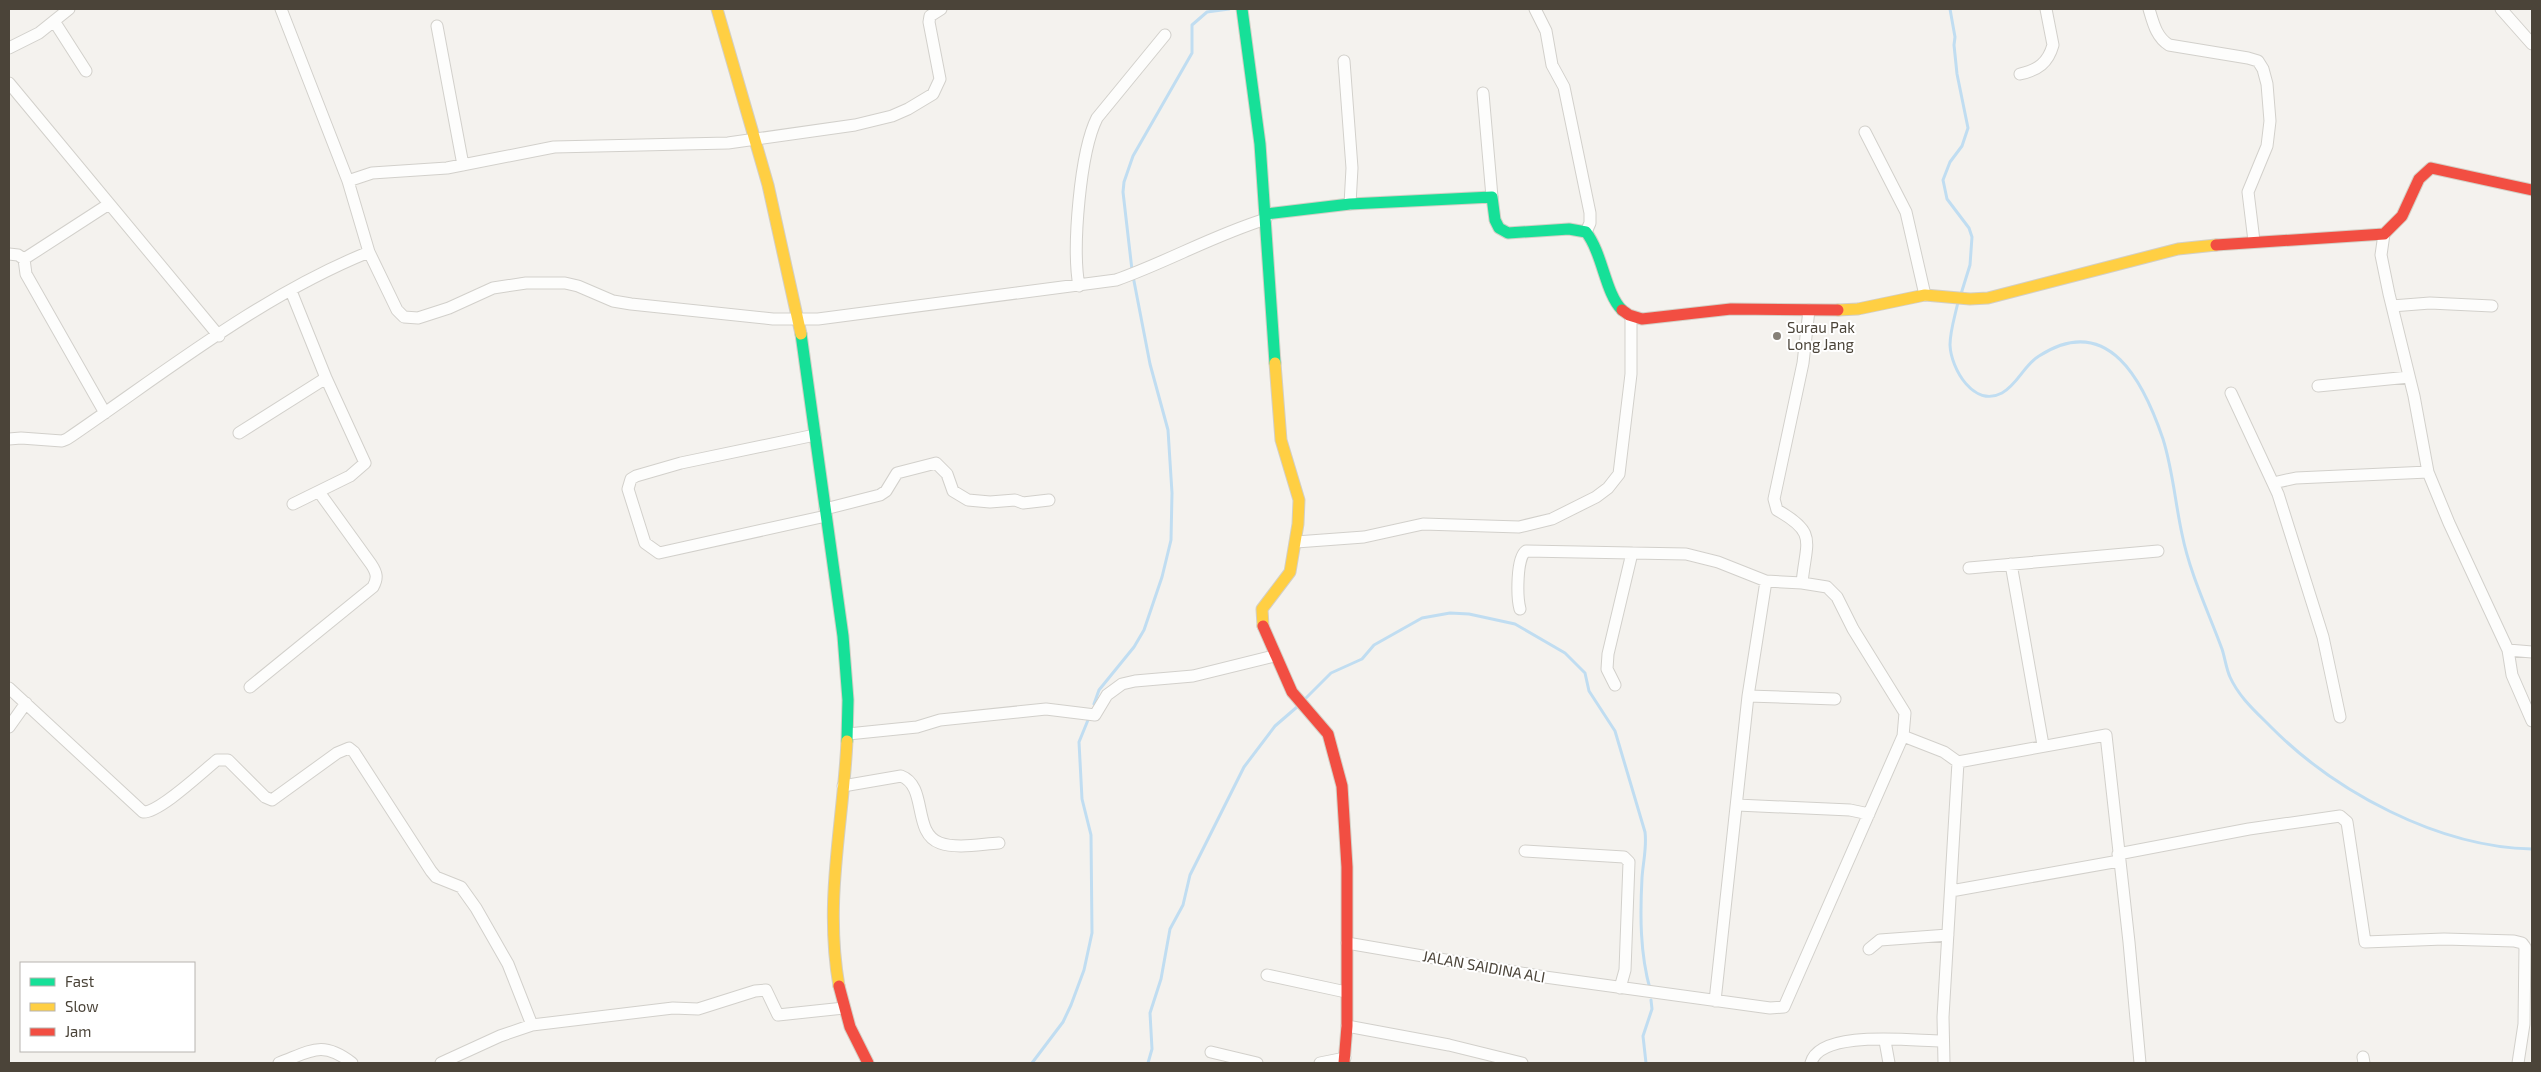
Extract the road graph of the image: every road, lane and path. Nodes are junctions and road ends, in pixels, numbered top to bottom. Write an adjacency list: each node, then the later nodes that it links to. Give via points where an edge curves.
1 (69, 9): 10 (street)
2 (281, 9): 23 (street)
3 (717, 9): 21 (street)
4 (941, 9): 21 (street, via 930,16 929,22 940,79 932,94 908,109 875,121)
5 (1535, 9): 29 (street, via 1546,31 1552,65 1564,86 1590,213)
6 (2046, 9): 17 (street, via 2052,50 2041,66)
7 (2149, 9): 32 (street, via 2163,41 2248,58 2258,61 2263,69 2270,121 2267,146 2248,192)
8 (2501, 9): 13 (street)
9 (1242, 10): 28 (street)
10 (54, 21): 14 (street); 16 (street)
11 (437, 26): 22 (street)
12 (1165, 35): 37 (street, via 1097,118 1091,130 1075,266)
13 (2532, 44)
14 (9, 48)
15 (1344, 61): 27 (street, via 1352,168)
16 (86, 71)
17 (2020, 74)
18 (9, 83): 26 (street)
19 (1483, 93): 25 (street)
20 (1865, 132): 39 (street, via 1906,212)
21 (755, 139): 22 (street, via 728,143 554,146); 44 (street)
22 (463, 165): 23 (street, via 372,173)
23 (348, 181): 33 (street)
24 (2532, 190): 31 (street, via 2431,168 2419,179 2402,216)
25 (1492, 197): 27 (street); 29 (street, via 1495,220 1499,228 1508,233 1569,229)
26 (109, 204): 36 (street); 45 (street)
27 (1350, 204): 28 (street)
28 (1266, 216): 37 (street, via 1143,271 1116,280); 60 (street, via 1278,416 1281,440 1299,500)
29 (1586, 232): 43 (street, via 1600,251 1619,309)
30 (2360, 234): 31 (street); 32 (street); 35 (street, via 2370,239)
31 (2384, 234): 35 (street)
32 (2254, 241): 39 (street, via 2170,250 2009,293 1970,299)
33 (369, 252): 38 (street, via 327,269); 44 (street, via 397,310 404,317 418,318 504,285 565,283 631,304)
34 (9, 254): 36 (street)
35 (2382, 254): 40 (street)
36 (24, 259): 50 (street, via 26,274)
37 (1078, 286): 44 (street, via 886,312)
38 (291, 291): 45 (street); 47 (street)
39 (1924, 294): 42 (street, via 1858,309)
40 (2392, 306): 41 (street, via 2438,303); 46 (street)
41 (2492, 306)
42 (1809, 310): 43 (street, via 1731,308); 66 (street, via 1803,363 1774,499 1777,510 1800,523 1804,531 1807,540)
43 (1631, 318): 60 (street, via 1631,374 1619,474 1596,497 1552,519 1519,527 1423,524 1364,538)
44 (798, 320): 52 (street)
45 (219, 336): 50 (street)
46 (2409, 377): 48 (street); 54 (street)
47 (326, 378): 51 (street); 56 (street, via 366,463 350,476)
48 (2318, 386)
49 (2231, 393): 55 (street)
50 (105, 413): 53 (street, via 62,441)
51 (239, 433)
52 (814, 435): 59 (street); 59 (street, via 682,463 631,479 628,489 645,543 659,553)
53 (9, 439)
54 (2428, 472): 55 (street, via 2296,478); 68 (street)
55 (2273, 483): 77 (street, via 2323,637)
56 (319, 492): 58 (street); 72 (street, via 371,564 377,574 376,582)
57 (1049, 500): 59 (street, via 1023,503 1014,500 968,500 953,491 947,474 936,463 897,473 880,495)
58 (293, 504)
59 (825, 512): 80 (street, via 841,622)
60 (1296, 542): 70 (street, via 1290,572 1262,608 1262,628)
61 (2158, 551): 63 (street)
62 (1632, 553): 65 (street, via 1686,554); 67 (street, via 1526,551 1520,560); 71 (street, via 1608,654 1607,669)
63 (2011, 564): 64 (street); 82 (street)
64 (1969, 568)
65 (1766, 580): 66 (street); 74 (street)
66 (1802, 583): 81 (street, via 1828,587 1837,597 1853,630 1905,713)
67 (1520, 609)
68 (2508, 650): 69 (street); 78 (street, via 2512,675)
69 (2532, 652)
70 (1274, 656): 80 (street, via 1193,676 1122,684 1107,695 1095,715 1046,709); 92 (street, via 1298,700 1328,734 1342,786 1346,828)
71 (1615, 686)
72 (250, 687)
73 (9, 688): 76 (street)
74 (1748, 696): 75 (street); 85 (street)
75 (1835, 699)
76 (26, 704): 79 (street); 100 (street, via 142,812 149,812 161,804 217,760 228,760 272,800 337,753 349,748 431,871 436,877 461,888 476,908 508,964)
77 (2340, 717)
78 (2532, 721)
79 (9, 727)
80 (848, 734): 84 (street)
81 (1903, 736): 83 (street, via 1944,752); 86 (street)
82 (2042, 745): 83 (street); 89 (street, via 2106,735)
83 (1958, 762): 90 (street)
84 (844, 786): 87 (street, via 901,776 914,786 925,828 938,842 950,846); 99 (street, via 830,916)
85 (1737, 805): 86 (street, via 1850,810); 97 (street)
86 (1869, 814): 97 (street, JALAN SAIDINA ALI, via 1784,1007)
87 (999, 843)
88 (1525, 851): 95 (street, via 1624,857 1629,862 1625,970)
89 (2119, 857): 90 (street); 98 (street, via 2249,829 2340,816 2347,822 2364,942 2444,939 2522,943 2527,954); 116 (street)
90 (1951, 891): 91 (street)
91 (1948, 934): 93 (street, via 1880,940); 103 (street)
92 (1347, 943): 95 (street, JALAN SAIDINA ALI); 96 (street)
93 (1868, 948)
94 (1267, 975): 96 (street)
95 (1620, 988): 97 (street, JALAN SAIDINA ALI)
96 (1346, 992): 101 (street)
97 (1715, 1000)
98 (2528, 1002): 117 (street)
99 (844, 1008): 100 (street, via 778,1014 766,990 698,1009 673,1008); 109 (street, via 852,1034)
100 (532, 1025): 108 (street)
101 (1347, 1026): 105 (street); 112 (street, via 1449,1045)
102 (1885, 1041): 103 (street); 113 (street, via 1846,1040 1831,1044 1820,1049); 114 (street)
103 (1942, 1041): 115 (street)
104 (1210, 1052): 110 (street)
105 (1345, 1060): 111 (street)
106 (279, 1063): 107 (street, via 322,1049 336,1052)
107 (352, 1063)
108 (441, 1063)
109 (868, 1063)
110 (1257, 1063)
111 (1320, 1063)
112 (1522, 1063)
113 (1811, 1063)
114 (1889, 1063)
115 (1944, 1063)
116 (2140, 1063)
117 (2518, 1063)

